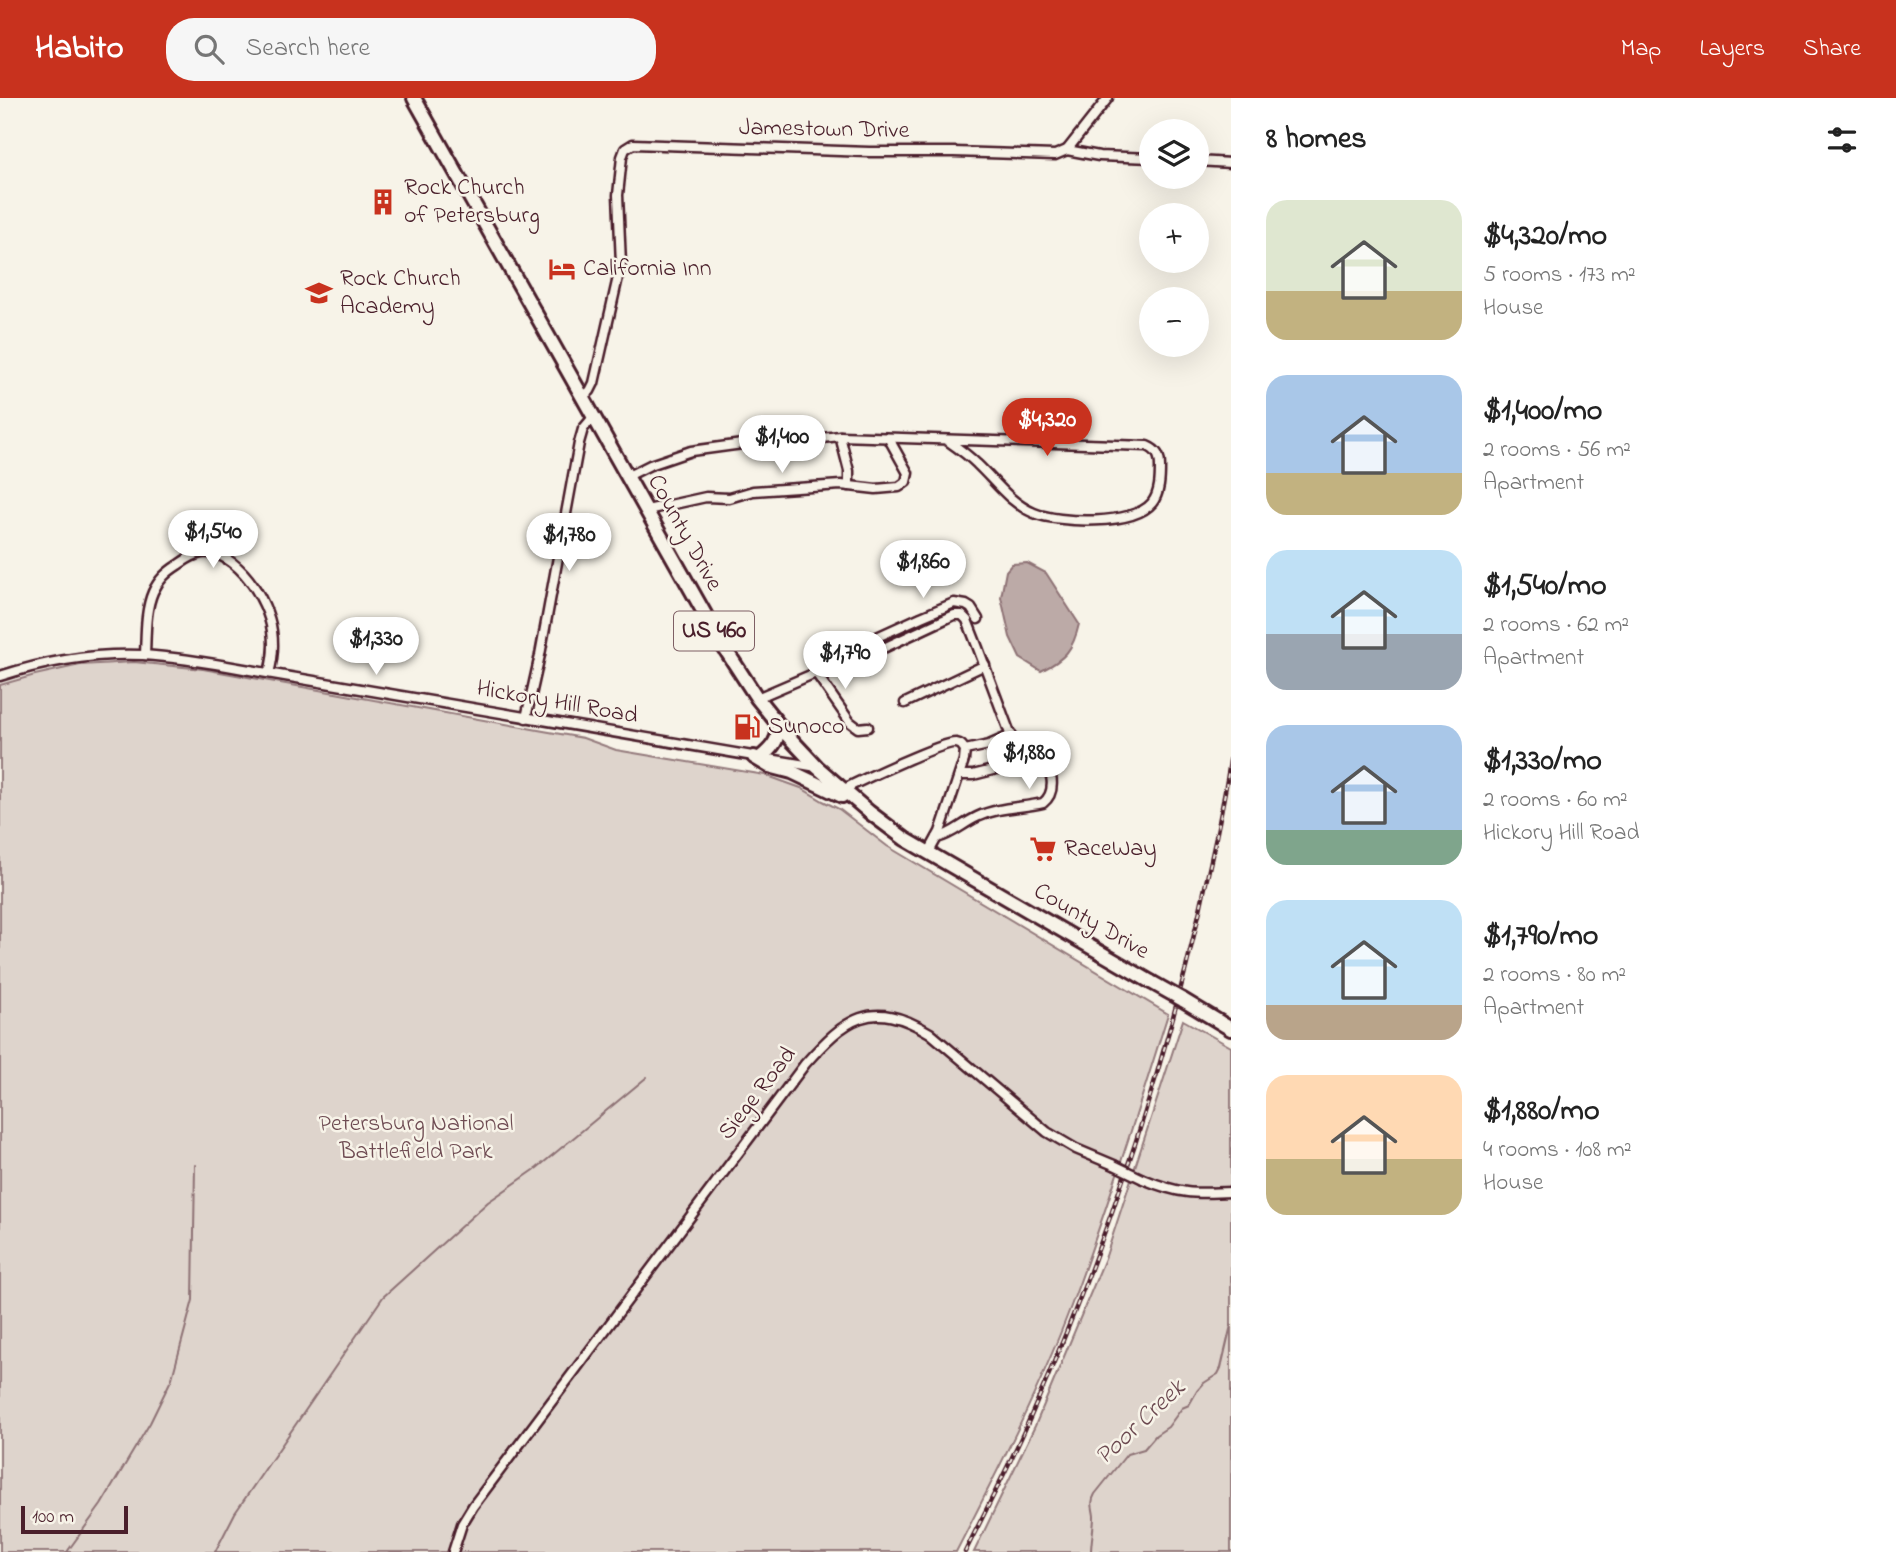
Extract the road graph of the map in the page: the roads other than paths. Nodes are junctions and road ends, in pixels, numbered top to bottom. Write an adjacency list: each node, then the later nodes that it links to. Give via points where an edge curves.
1 (414, 98): 7 (highway, County Drive / US 460)
2 (1108, 98): 3 (street)
3 (1067, 150): 4 (street, Jamestown Drive); 7 (street, Jamestown Drive, via 1055,155 629,146 622,157 618,195 621,264 594,383)
4 (1139, 158)
5 (1209, 162): 6 (street)
6 (1231, 163)
7 (583, 396): 8 (highway, County Drive / US 460)
8 (594, 416): 12 (highway, County Drive / US 460); 24 (street, via 579,443)
9 (840, 436): 10 (street); 12 (street, via 691,451); 13 (street)
10 (889, 439): 11 (street); 13 (street, via 908,473 906,482 889,489)
11 (948, 440): 11 (street, via 1147,446 1160,460 1157,495 1150,506 1123,518 1045,517 1016,503)
12 (628, 476): 14 (highway, County Drive / US 460)
13 (849, 486): 14 (street, via 753,491)
14 (647, 510): 22 (highway, County Drive / US 460)
15 (978, 619): 20 (street, via 971,608 954,603 875,638 862,653)
16 (875, 652): 18 (street, via 958,614 967,620)
17 (145, 655): 19 (street, Hickory Hill Road); 19 (street, via 152,593 163,575 198,553 209,553 230,562 260,596 272,629); 21 (street, Hickory Hill Road, via 90,656)
18 (985, 665): 23 (street); 27 (street)
19 (269, 673): 24 (street, Hickory Hill Road)
20 (816, 673): 22 (street); 26 (street, via 853,726)
21 (0, 676)
22 (757, 698): 25 (highway, County Drive / US 460)
23 (905, 703)
24 (526, 718): 29 (street, Hickory Hill Road)
25 (778, 725): 29 (highway, via 776,742); 31 (highway, County Drive / US 460)
26 (868, 727)
27 (1012, 735): 28 (street); 30 (street)
28 (965, 750): 32 (street); 33 (street, via 955,743 940,747)
29 (757, 757): 31 (street, Hickory Hill Road); 34 (highway)
30 (1021, 763): 32 (street); 35 (street, via 1040,758 1045,762 1052,785 1047,800 977,817)
31 (817, 767): 33 (highway, County Drive / US 460)
32 (960, 775): 35 (street)
33 (842, 789): 34 (highway, County Drive / US 460)
34 (859, 803): 36 (highway, County Drive / US 460)
35 (937, 838): 36 (street)
36 (929, 852): 37 (highway, County Drive / US 460, bridge)
37 (1231, 1029)
38 (1231, 1192): 39 (street, Siege Road, bridge, via 1168,1190 1076,1149 1047,1132 912,1022 878,1015 851,1021 805,1064 487,1487 462,1524)
39 (453, 1552)

